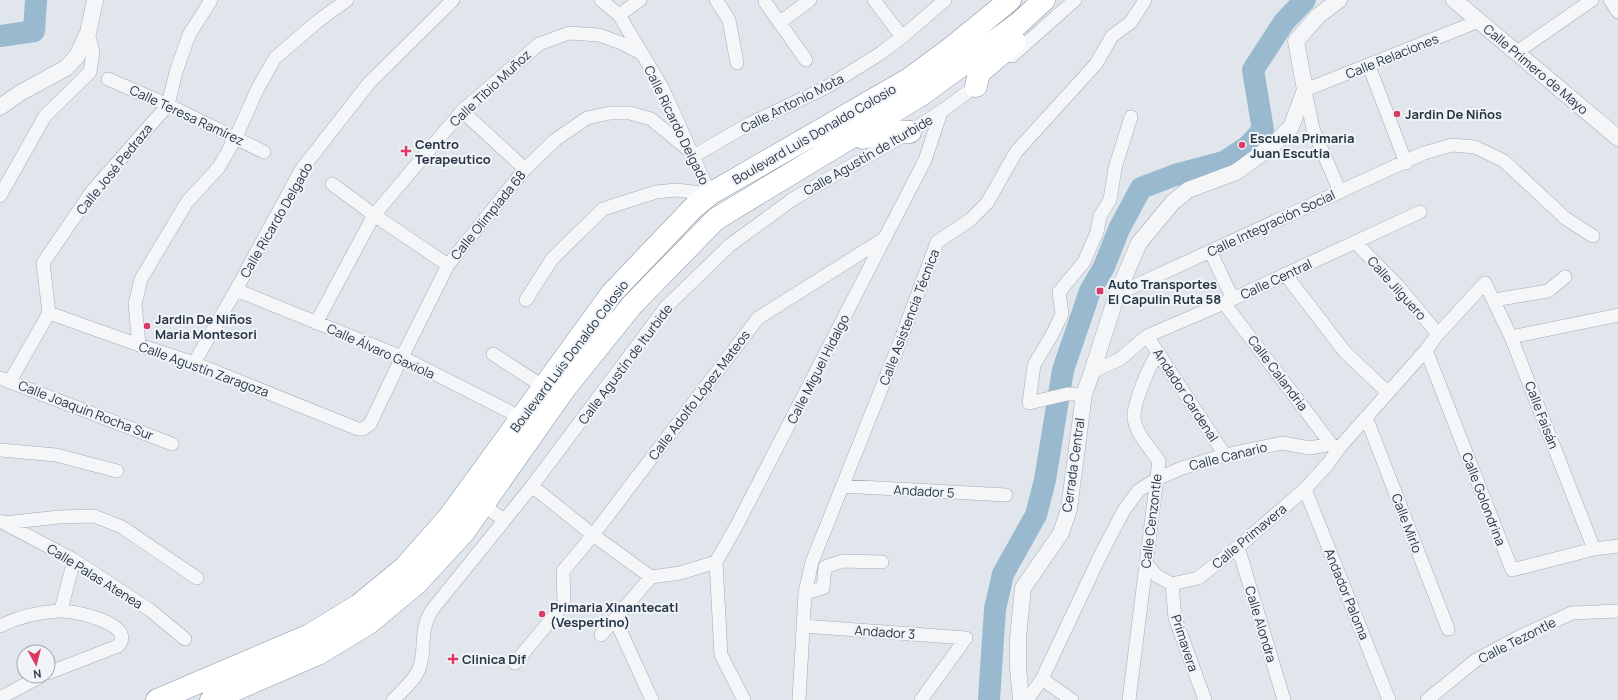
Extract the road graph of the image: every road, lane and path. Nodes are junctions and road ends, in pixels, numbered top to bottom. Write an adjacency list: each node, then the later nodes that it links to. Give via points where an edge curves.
1 (95, 0): 25 (street)
2 (211, 0): 35 (street, Calle José Pedraza, via 189,35)
3 (347, 0): 41 (street, via 318,21 276,58 257,90)
4 (453, 0): 61 (street, Calle Ricardo Delgado, via 369,83 301,170)
5 (601, 0): 22 (street, Calle Ricardo Delgado)
6 (640, 0): 22 (street)
7 (716, 0): 30 (street, via 729,20)
8 (810, 0): 24 (street)
9 (874, 0): 26 (street)
10 (945, 0): 26 (street, Calle Antonio Mota)
11 (1010, 0): 50 (highway, Boulevard Luis Donaldo Colosio, via 909,79)
12 (1044, 0): 44 (highway, Boulevard Luis Donaldo Colosio, via 1018,24 921,95)
13 (1058, 0): 33 (highway, via 979,74)
14 (1075, 0): 33 (street, Calle Agustín de Iturbide)
15 (1145, 0): 93 (street, Calle Asistencia Técnica, via 1131,22 1112,36 1096,64 1016,152 987,203 970,220 938,242)
16 (1338, 0): 34 (street, via 1318,16 1296,40)
17 (1454, 0): 23 (street, Calle Primero de Mayo)
18 (1592, 0): 27 (street)
19 (1610, 0): 21 (street)
20 (766, 2): 24 (street)
21 (1618, 12)
22 (619, 15): 28 (street, Calle Ricardo Delgado)
23 (1479, 21): 27 (street, Calle Primero de Mayo); 31 (street, Calle Relaciones)
24 (779, 23): 29 (street)
25 (88, 33): 36 (street, via 77,56 66,68); 51 (street, via 93,52 90,72 45,116)
26 (902, 37): 45 (street, Calle Antonio Mota, via 825,88)
27 (1517, 52): 42 (street, Calle Primero de Mayo)
28 (641, 53): 37 (street, Calle Tibio Muñoz, via 599,35 569,33 539,44); 45 (street, Calle Ricardo Delgado, via 662,87)
29 (806, 60)
30 (737, 63)
31 (1369, 66): 34 (street, Calle Relaciones); 46 (street)
32 (108, 79): 35 (street, Calle Teresa Ramírez)
33 (976, 86): 38 (street, Calle Agustín de Iturbide)
34 (1305, 90): 49 (street, via 1313,129); 62 (street, Cerrada Central, via 1291,127 1273,145 1236,172 1188,190 1173,202 1139,243)
35 (168, 105): 41 (street, Calle Teresa Ramírez); 66 (street, Calle José Pedraza, via 93,190 43,263)
36 (0, 107)
37 (462, 111): 47 (street); 53 (street, Calle Tibio Muñoz)
38 (940, 112): 40 (street, Calle Agustín de Iturbide); 55 (street, Calle Miguel Hidalgo, via 925,160)
39 (1130, 117): 82 (street, via 1115,168 1110,200 1100,216 1097,232 1084,262 1060,292 1062,314 1034,365 1029,403 1068,394)
40 (910, 132): 44 (highway, via 895,130 878,133); 92 (street, Calle Agustín de Iturbide, via 793,199 730,246 666,307)
41 (236, 137): 43 (street, Calle Teresa Ramírez); 72 (street, via 219,167 187,202 141,279 135,304)
42 (1618, 138)
43 (264, 152)
44 (826, 152): 96 (highway, Boulevard Luis Donaldo Colosio, via 716,219 632,305 566,387)
45 (691, 154): 47 (street, Calle Olimpiada 68, via 651,119 630,113 610,113 587,118 556,140); 50 (street, Calle Ricardo Delgado)
46 (1406, 162): 49 (street, Calle Integración Social); 54 (street, Calle Integración Social, via 1424,153 1452,145 1474,147 1504,161 1565,218)
47 (525, 169): 58 (street, Calle Olimpiada 68)
48 (332, 184): 53 (street)
49 (1340, 192): 57 (street, Calle Integración Social)
50 (710, 194): 63 (street, via 676,190 656,192 603,209 552,259); 80 (highway, Boulevard Luis Donaldo Colosio, via 612,293)
51 (0, 196)
52 (1420, 212): 56 (street, Calle Central)
53 (374, 215): 58 (street); 68 (street, Calle Tibio Muñoz)
54 (1593, 236)
55 (885, 238): 99 (street, Calle Adolfo López Mateos, via 758,318); 104 (street, Calle Miguel Hidalgo)
56 (1355, 242): 59 (street, Calle Central); 69 (street, Calle Jilguero, via 1398,286)
57 (1210, 251): 62 (street, Calle Integración Social); 65 (street, Calle Calandria)
58 (448, 265): 76 (street, Calle Olimpiada 68)
59 (1286, 274): 65 (street, Calle Central); 81 (street, via 1345,352)
60 (1565, 277): 64 (street, via 1548,291)
61 (236, 290): 68 (street, Calle Álvaro Gaxiola); 77 (street, Calle Ricardo Delgado)
62 (1117, 294): 78 (street, Cerrada Central)
63 (526, 300)
64 (1494, 300): 69 (street, Calle Faisán, via 1485,283); 71 (street, Calle Faisán)
65 (1229, 301): 70 (street, Calle Central); 87 (street, Calle Calandria)
66 (49, 313): 72 (street, Calle Agustín Zaragoza); 79 (street)
67 (1618, 315): 71 (street)
68 (316, 323): 76 (street, Calle Álvaro Gaxiola)
69 (1438, 334): 73 (street)
70 (1147, 336): 74 (street, Andador Cardenal); 78 (street, Calle Central, via 1120,359)
71 (1511, 337): 102 (street, Calle Faisán)
72 (139, 345): 77 (street, Calle Agustín Zaragoza)
73 (1426, 350): 81 (street); 102 (street, Calle Golondrina, via 1512,570)
74 (1158, 352): 89 (street, Andador Cardenal); 91 (street, Calle Cenzontle, via 1150,365 1134,418 1138,430 1159,461)
75 (493, 354): 80 (street)
76 (402, 357): 84 (street, Calle Álvaro Gaxiola); 85 (street, Calle Olimpiada 68, via 370,424)
77 (194, 363): 85 (street, Calle Agustín Zaragoza)
78 (1092, 372): 82 (street, Cerrada Central)
79 (5, 379): 86 (street, Calle Joaquín Rocha Sur)
80 (544, 387): 84 (highway, Boulevard Luis Donaldo Colosio)
81 (1387, 392): 83 (street)
82 (1084, 394): 131 (street, Cerrada Central, via 1069,509 1061,532 1023,588 1018,638)
83 (1366, 417): 87 (street); 116 (street, Calle Mirlo)
84 (522, 418): 124 (highway, Boulevard Luis Donaldo Colosio, via 450,517 404,568 360,605 310,635)
85 (358, 429)
86 (172, 444)
87 (1335, 446): 89 (street, Calle Canario, via 1310,448 1282,443); 94 (street, Calle Primavera, via 1328,464)
88 (0, 450): 90 (street, via 56,455)
89 (1225, 455): 91 (street, Calle Canario, via 1182,468)
90 (117, 471)
91 (1157, 479): 106 (street, Calle Cenzontle); 121 (street, Calle Canario, via 1139,490 1124,510)
92 (532, 486): 97 (street, Calle Agustín de Iturbide); 99 (street)
93 (842, 486): 95 (street, Andador 5); 110 (street, Calle Asistencia Técnica, via 812,562)
94 (1305, 488): 101 (street, Calle Primavera); 137 (street, Andador Paloma)
95 (1006, 495)
96 (484, 505): 97 (street); 125 (highway, Boulevard Luis Donaldo Colosio, via 464,532 417,583 369,623 318,654)
97 (504, 520): 126 (street, Calle Agustín de Iturbide, via 427,618 419,668 412,681)
98 (1, 523): 103 (street, Calle Palas Atenea); 108 (street, via 94,516 122,527)
99 (593, 535): 107 (street); 119 (street, Calle Adolfo López Mateos, via 563,571 564,604)
100 (1618, 546): 102 (street)
101 (1238, 547): 109 (street, Calle Primavera, via 1198,578); 136 (street, Calle Alondra)
102 (1594, 549)
103 (74, 560): 111 (street); 118 (street, Calle Palas Atenea, via 150,610)
104 (716, 562): 107 (street, via 680,573); 128 (street, via 721,655)
105 (882, 562): 110 (street, via 843,561 825,567 823,588)
106 (1146, 564): 109 (street, via 1157,576); 134 (street, Calle Cenzontle)
107 (651, 577): 113 (street)
108 (197, 578)
109 (1172, 584): 135 (street, Primavera, via 1175,618)
110 (805, 593): 115 (street, Calle Asistencia Técnica)
111 (61, 610): 114 (street, via 40,612); 120 (street, via 88,615 112,624 120,631 122,642 118,646)
112 (1618, 611): 138 (street, Calle Tezontle, via 1572,613 1521,636 1476,660)
113 (615, 619): 117 (street); 127 (street)
114 (0, 626)
115 (803, 626): 129 (street, Calle Asistencia Técnica); 130 (street, Andador 3, via 966,638)
116 (1448, 629)
117 (601, 635)
118 (185, 639)
119 (515, 663)
120 (56, 670)
121 (1042, 679): 132 (street, Calle Canario); 133 (street)
122 (26, 684): 123 (street)
123 (0, 698)
124 (157, 700)
125 (211, 700)
126 (393, 700)
127 (652, 700)
128 (744, 700)
129 (799, 700)
130 (921, 700)
131 (1021, 700)
132 (1028, 700)
133 (1072, 700)
134 (1129, 700)
135 (1205, 700)
136 (1284, 700)
137 (1389, 700)
138 (1427, 700)

